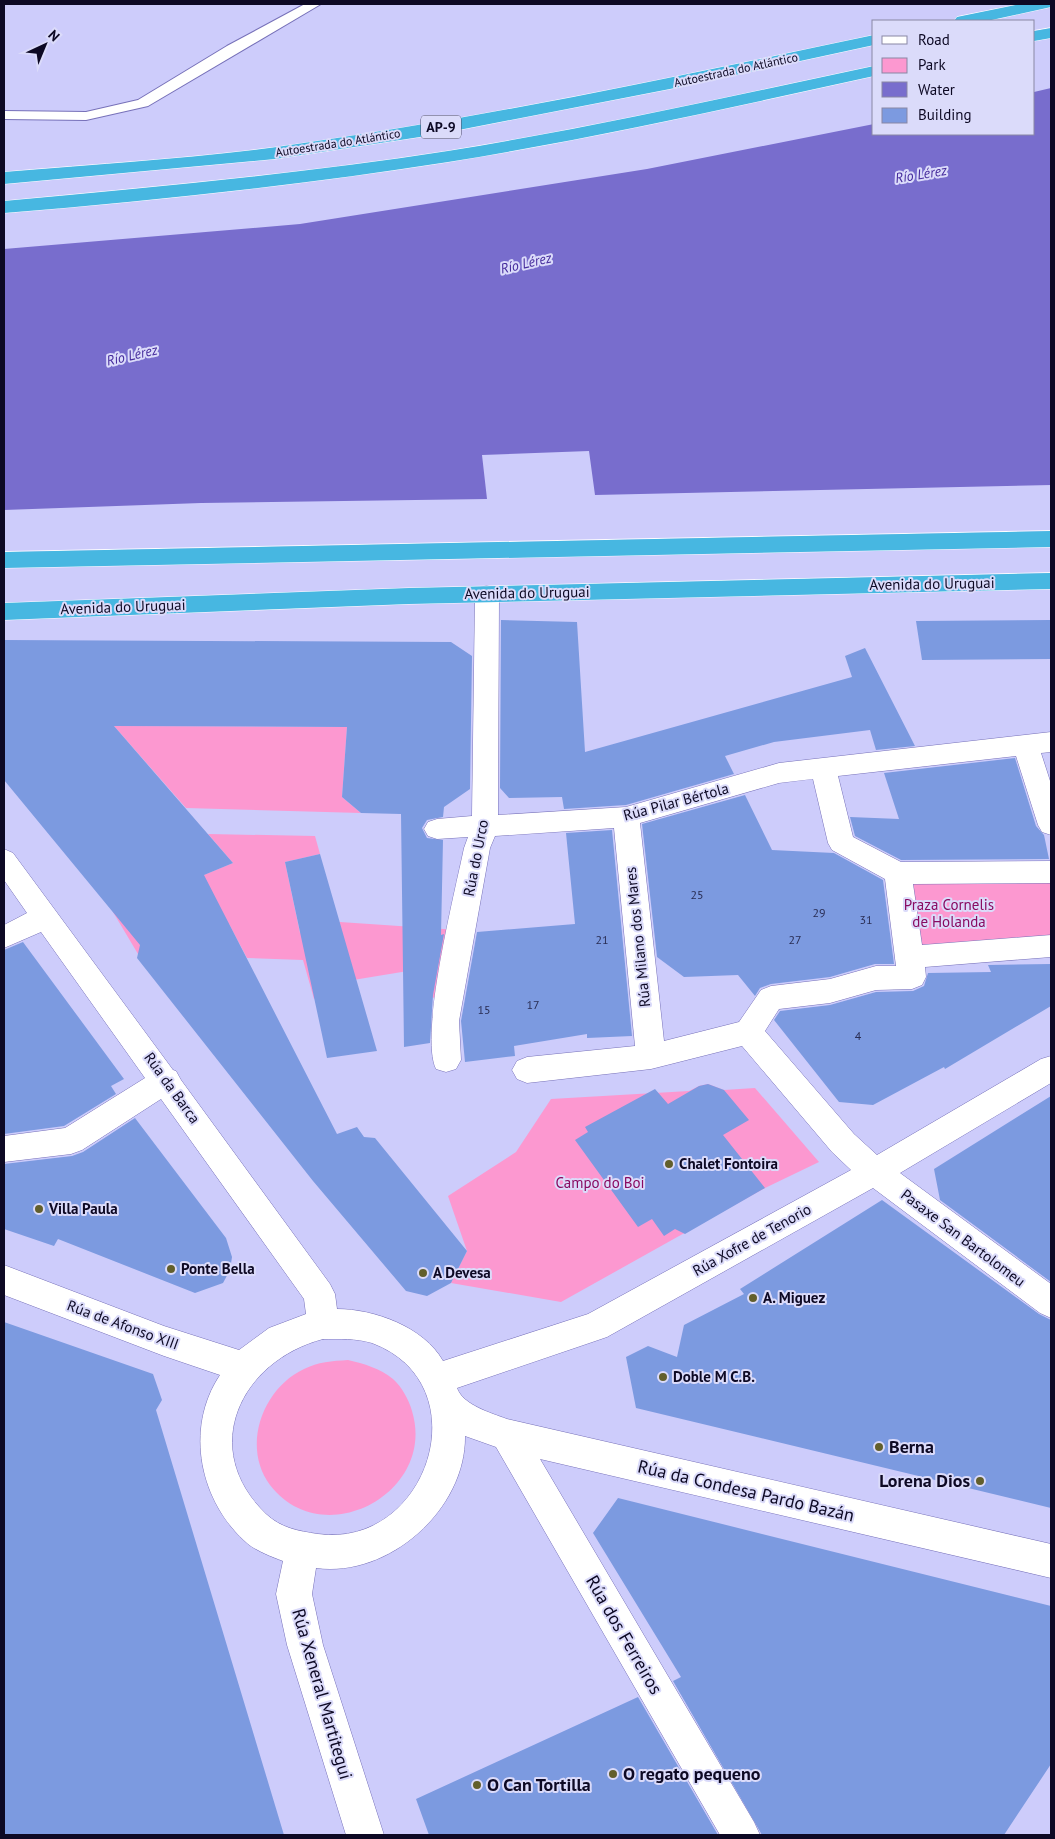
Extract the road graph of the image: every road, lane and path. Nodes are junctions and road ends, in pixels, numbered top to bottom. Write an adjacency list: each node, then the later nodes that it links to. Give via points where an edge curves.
1 (314, 4): 8 (lane, via 143,103 86,116)
2 (1045, 4): 3 (highway)
3 (968, 20)
4 (1051, 33): 5 (highway)
5 (1035, 36)
6 (872, 40): 9 (highway, Autoestrada do Atlántico / AP-9, via 680,82 433,129 275,153)
7 (872, 71): 10 (highway, Autoestrada do Atlántico / AP-9, via 708,107 450,156 291,179)
8 (4, 114)
9 (4, 178)
10 (4, 207)
11 (1051, 539): 12 (highway)
12 (4, 560)
13 (1051, 581): 14 (highway, Avenida do Uruguai)
14 (487, 594): 15 (highway, Avenida do Uruguai); 20 (street, Rúa do Urco)
15 (4, 612)
16 (1039, 743): 17 (street, Rúa Pilar Bértola); 19 (street)
17 (823, 768): 18 (street, Rúa Pilar Bértola, via 779,773); 24 (street, via 841,843)
18 (626, 817): 20 (street, Rúa Pilar Bértola); 30 (street, Rúa Milano dos Mares)
19 (1051, 825)
20 (485, 826): 21 (street, Rúa Pilar Bértola); 31 (street, Rúa do Urco, via 477,848 445,1020)
21 (437, 829)
22 (6, 866): 25 (street, Rúa da Barca)
23 (1051, 872): 24 (street)
24 (898, 873): 28 (street)
25 (46, 917): 26 (street); 34 (street, Rúa da Barca)
26 (4, 938)
27 (1051, 946): 28 (street)
28 (911, 957): 29 (street, via 912,977 876,978 830,991 770,998)
29 (748, 1032): 30 (street); 36 (street, via 844,1143)
30 (650, 1057): 33 (street)
31 (446, 1060)
32 (1051, 1068): 36 (street, Rúa Xofre de Tenorio)
33 (527, 1070)
34 (166, 1080): 35 (street, via 71,1140); 39 (street, Rúa da Barca, via 319,1294)
35 (4, 1149)
36 (875, 1172): 38 (street, Pasaxe San Bartolomeu); 41 (street, Rúa Xofre de Tenorio, via 596,1326)
37 (4, 1280): 40 (street, Rúa de Afonso XIII, via 164,1341)
38 (1051, 1303)
39 (323, 1324): 40 (street, via 282,1337); 41 (street, via 366,1326 398,1339 420,1357)
40 (244, 1367): 43 (street, via 223,1401 214,1438 219,1476 236,1510 257,1530 264,1536)
41 (442, 1392): 42 (street, Rúa da Condesa Pardo Bazán, via 476,1424); 43 (street, via 450,1434 447,1457 430,1497 402,1526 368,1545 326,1552)
42 (507, 1435): 44 (street, Rúa da Condesa Pardo Bazán); 46 (street, Rúa dos Ferreiros)
43 (302, 1550): 45 (street, Rúa Xeneral Martitegui, via 294,1594 304,1645)
44 (1051, 1561)
45 (364, 1835)
46 (741, 1835)

